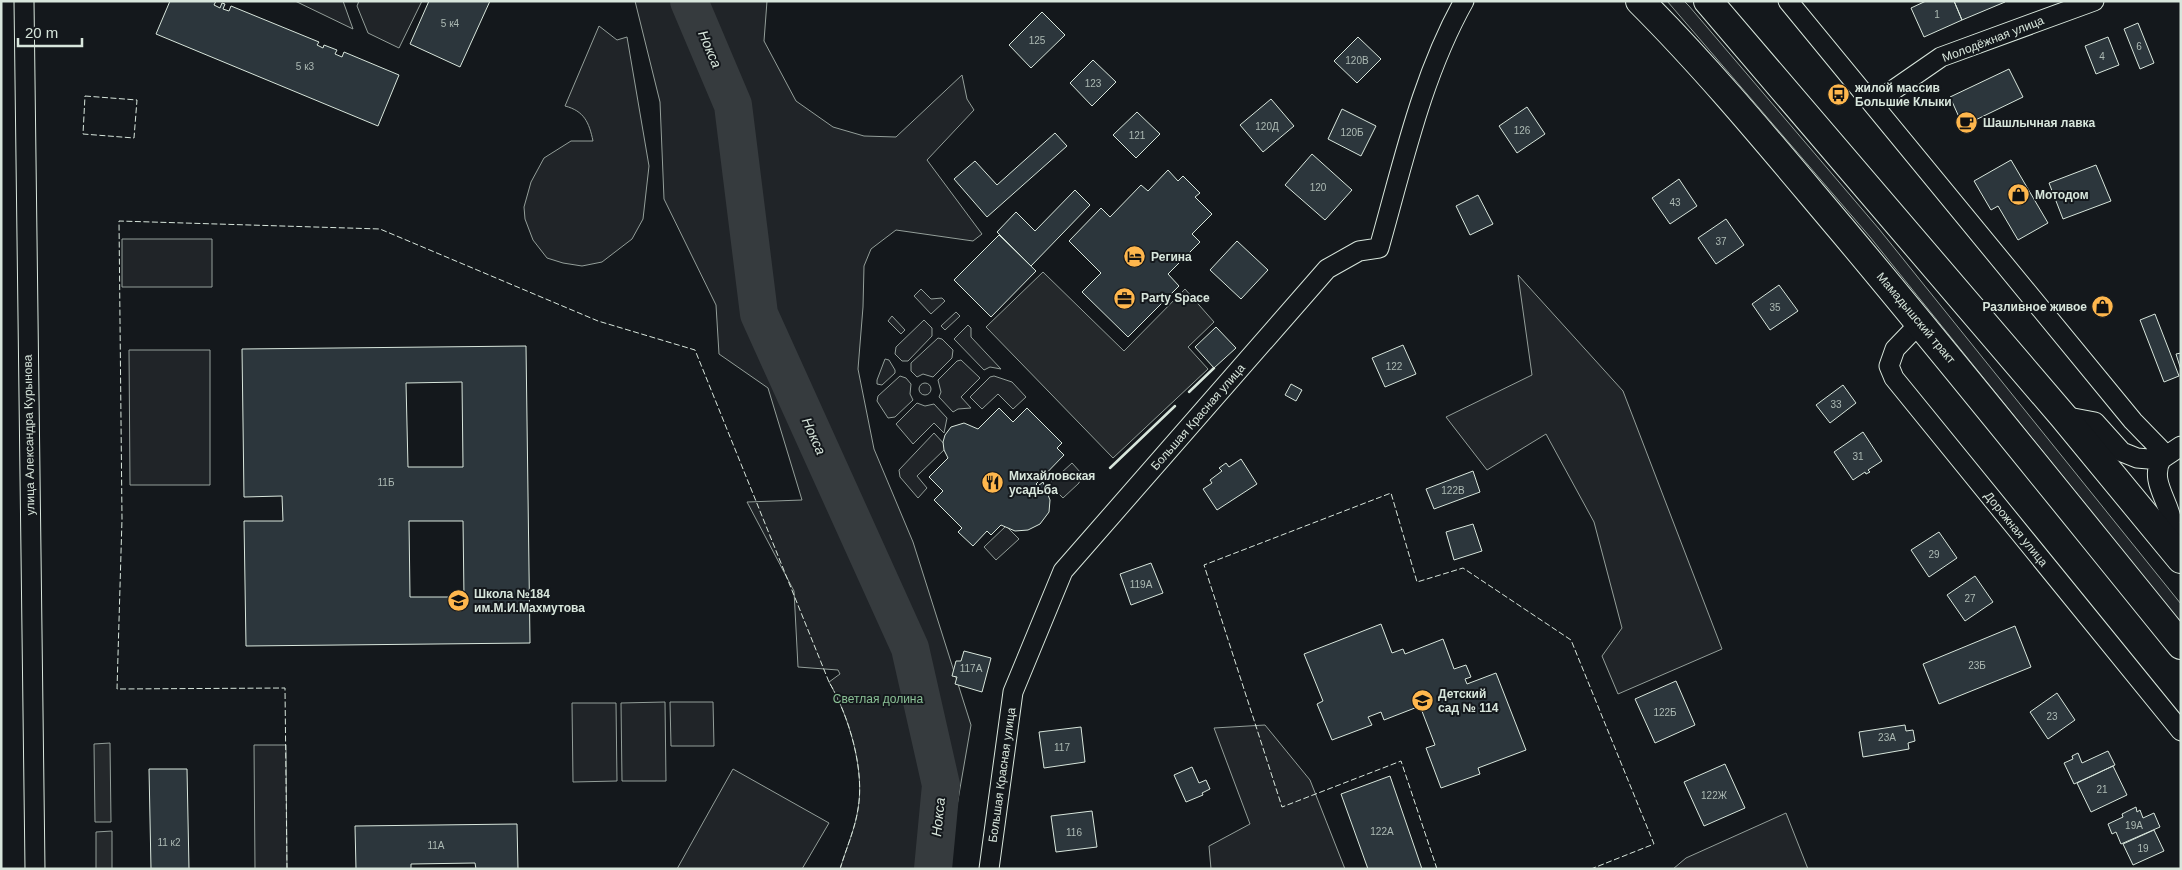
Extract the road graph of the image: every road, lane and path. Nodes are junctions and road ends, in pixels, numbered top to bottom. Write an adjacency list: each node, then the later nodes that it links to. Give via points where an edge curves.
1 (24, 1): 14 (street, улица Александра Курынова)
2 (1464, 1): 15 (street, Большая Красная улица, via 1426,84 1379,248 1359,251 1327,270 1063,571 1013,692)
3 (1640, 1): 8 (main road, Мамадышский тракт, via 1734,102)
4 (1708, 1): 9 (main road)
5 (1788, 1): 7 (street)
6 (2094, 1): 7 (street, Молодёжная улица, via 1941,57)
7 (1872, 104): 10 (street, via 2133,421)
8 (1920, 323): 12 (main road, Мамадышский тракт); 13 (street, Дорожная улица, via 1895,349 1890,366 1894,378)
9 (2063, 416): 10 (street, via 2096,422 2122,452 2137,458 2156,460); 11 (main road)
10 (2170, 453): 11 (street, via 2159,464 2159,489 2172,522)
11 (2176, 553)
12 (2181, 644)
13 (2181, 731)
14 (36, 869)
15 (989, 869)

